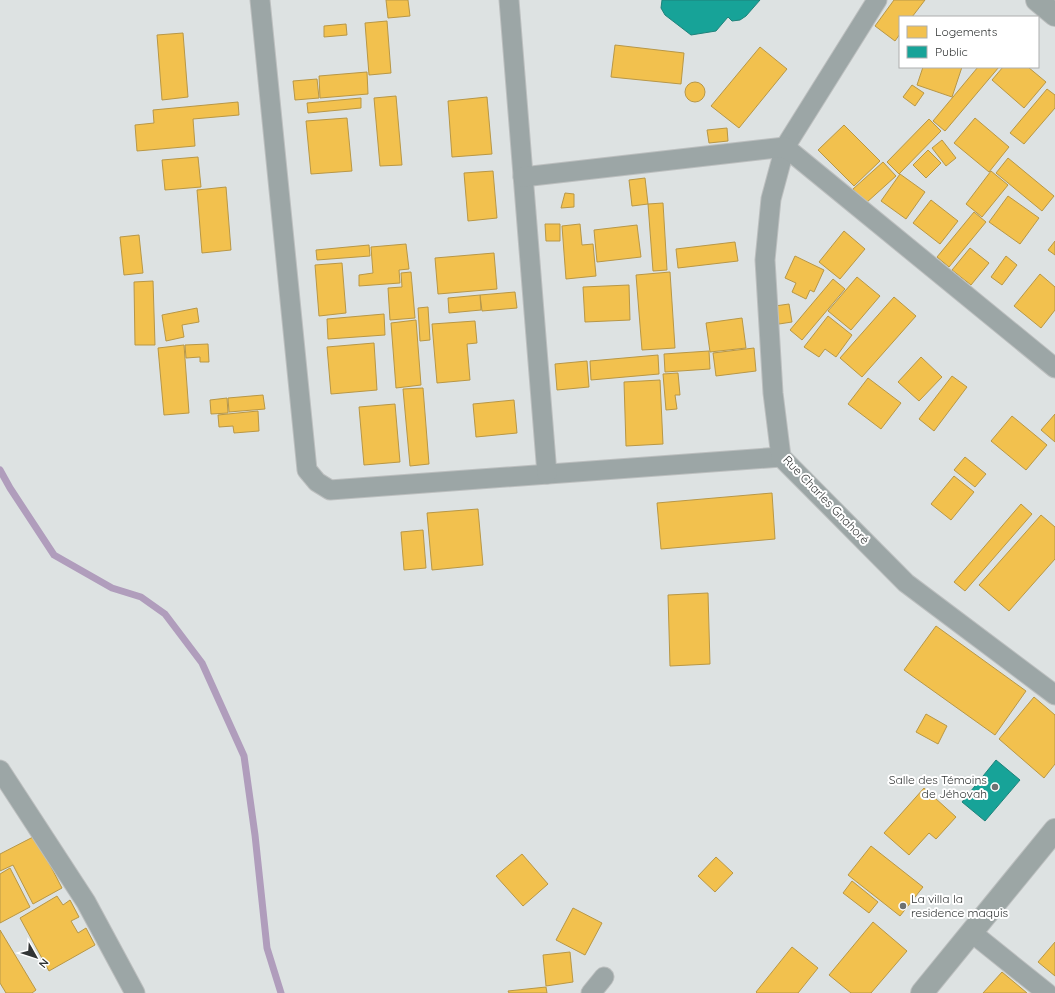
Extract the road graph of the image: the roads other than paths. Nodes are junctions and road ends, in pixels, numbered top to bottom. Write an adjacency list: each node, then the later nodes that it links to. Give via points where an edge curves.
1 (260, 0): 10 (street, via 307,470 317,482 330,490)
2 (509, 0): 7 (street)
3 (877, 0): 6 (street, Rue Charles Gnahoré)
4 (1037, 0): 5 (street)
5 (1055, 15)
6 (785, 147): 7 (street); 8 (street); 9 (street, Rue Charles Gnahoré, via 771,199 765,260 773,393)
7 (523, 177): 10 (street)
8 (1055, 368)
9 (782, 457): 10 (street); 11 (street, Rue Charles Gnahoré, via 906,583)
10 (547, 474)
11 (1055, 695)
12 (0, 770): 16 (street, via 86,902)
13 (1055, 830): 14 (street)
14 (971, 932): 18 (street); 19 (street)
15 (604, 977): 17 (street)
16 (134, 993)
17 (591, 993)
18 (922, 993)
19 (1047, 993)

